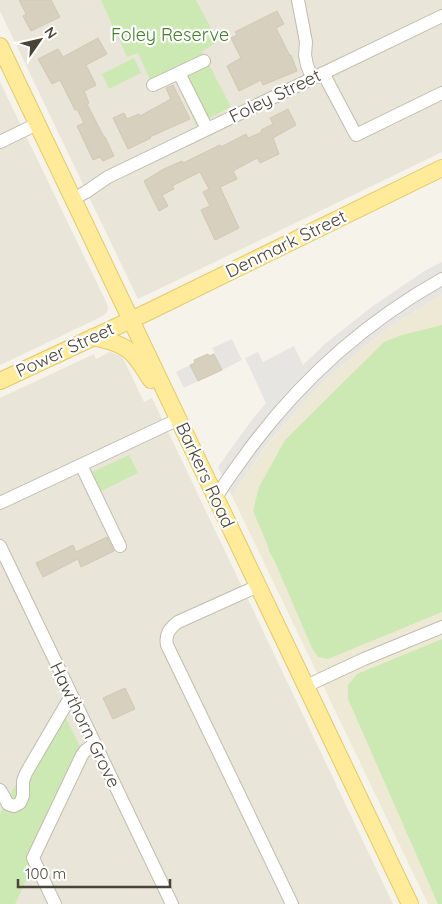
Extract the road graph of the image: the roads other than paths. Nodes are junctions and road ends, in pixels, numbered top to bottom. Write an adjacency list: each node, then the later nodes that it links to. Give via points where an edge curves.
1 (298, 0): 6 (street, via 307,65)
2 (442, 16): 6 (street, Foley Street)
3 (0, 46): 9 (main road, Barkers Road)
4 (204, 61): 5 (street)
5 (180, 73): 7 (street); 10 (street)
6 (318, 75): 8 (street, via 356,135); 10 (street, Foley Street)
7 (153, 85)
8 (442, 92)
9 (37, 124): 11 (street); 13 (main road, Barkers Road)
10 (206, 129): 13 (street, Foley Street, via 108,177 82,184)
11 (0, 142)
12 (442, 168): 15 (main road, Denmark Street)
13 (71, 195): 15 (main road, Barkers Road)
14 (442, 279): 20 (street, via 368,327 306,382 261,434)
15 (130, 320): 16 (main road, Power Street); 18 (main road, Barkers Road)
16 (93, 337): 17 (main road, Power Street); 18 (main road, via 115,343 133,354)
17 (0, 381)
18 (175, 412): 19 (street); 20 (main road, Barkers Road)
19 (81, 465): 21 (street); 23 (street)
20 (216, 498): 24 (main road, Barkers Road)
21 (0, 503)
22 (0, 546): 27 (street, Hawthorn Grove)
23 (120, 546)
24 (258, 586): 26 (main road, Barkers Road); 32 (street, via 178,622 169,630 166,639)
25 (442, 627): 26 (street, via 364,658)
26 (306, 686): 33 (main road, Barkers Road)
27 (71, 696): 28 (street, Hawthorn Grove); 29 (street, via 26,773 20,803 8,804)
28 (94, 744): 30 (street, via 82,755 33,858); 31 (street, Hawthorn Grove)
29 (0, 790)
30 (55, 904)
31 (172, 904)
32 (292, 904)
33 (410, 904)

